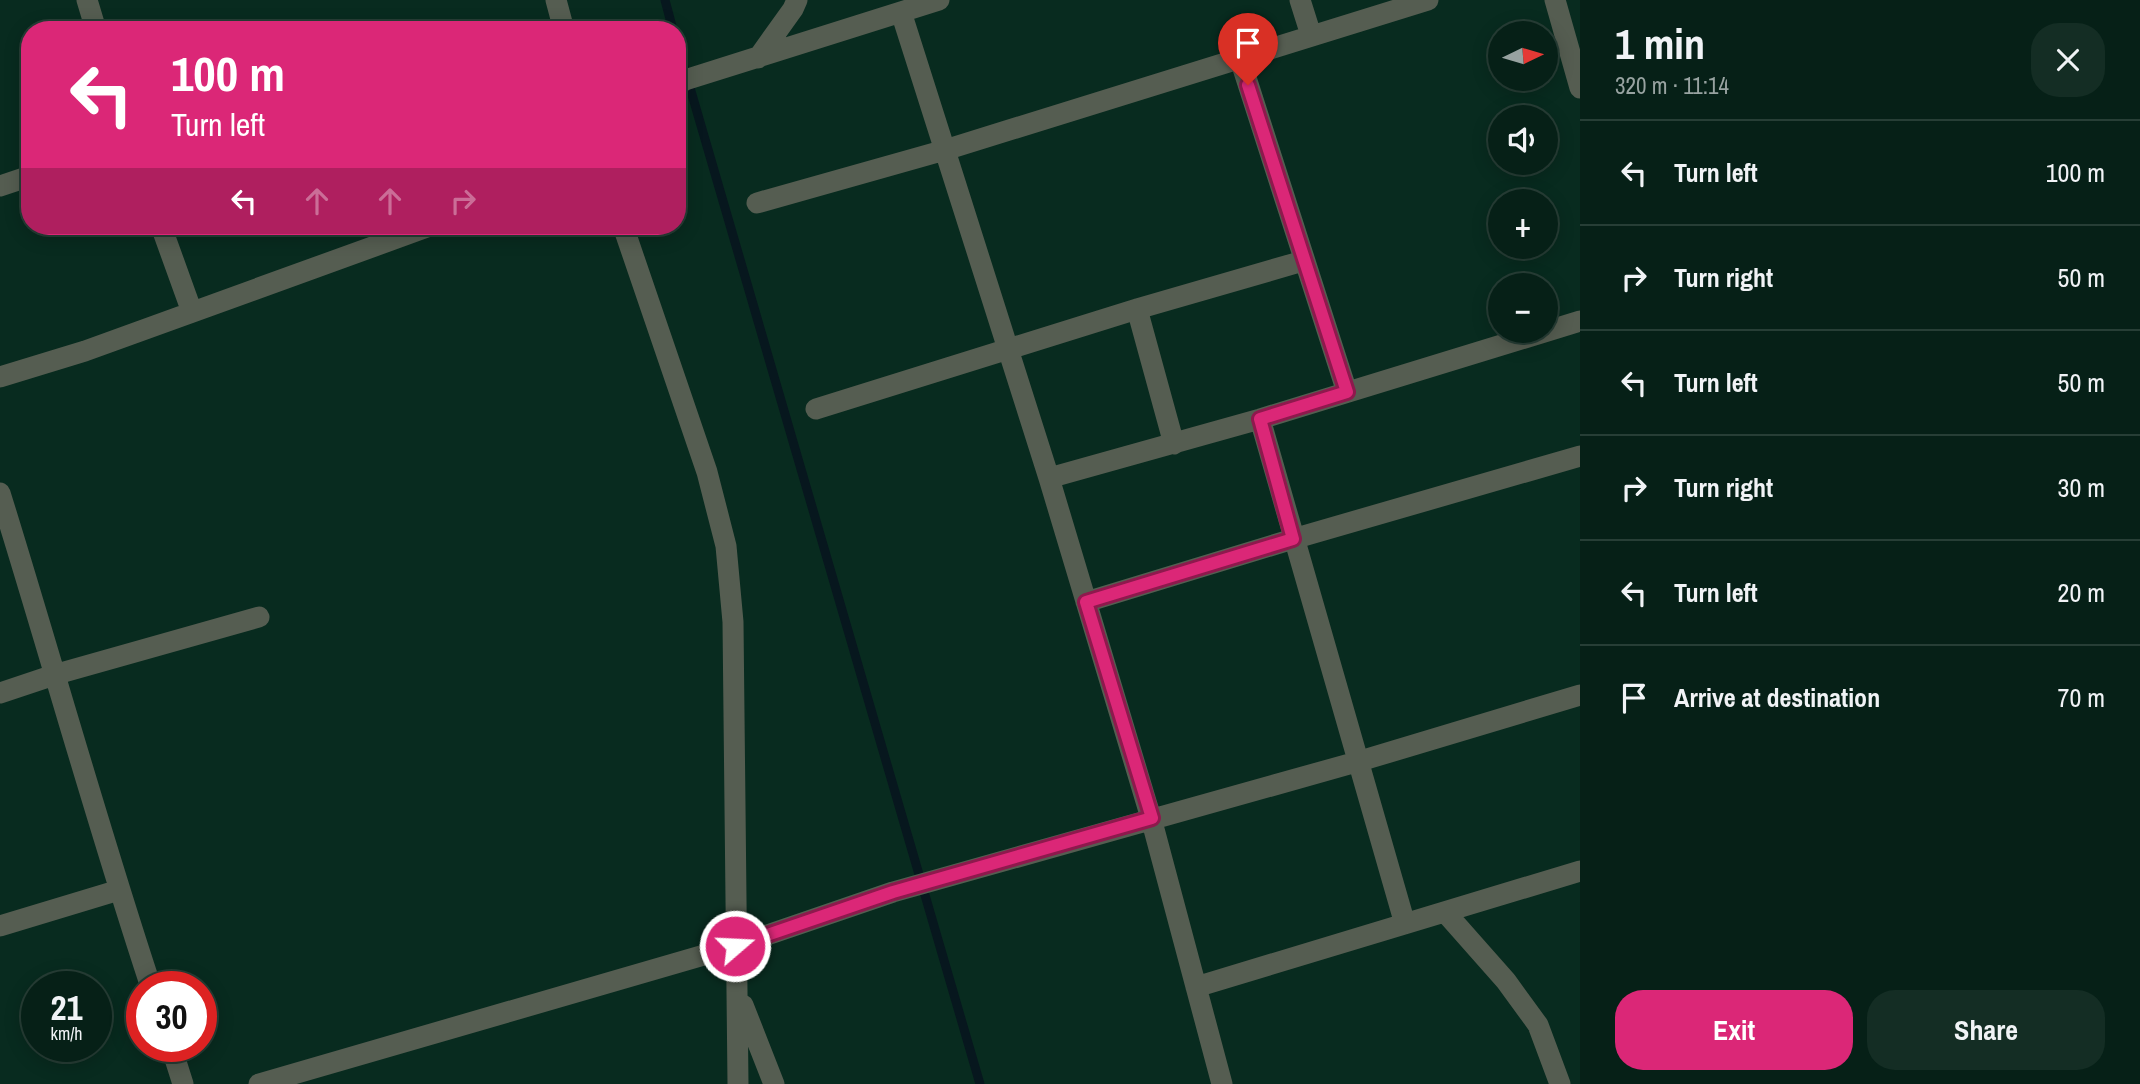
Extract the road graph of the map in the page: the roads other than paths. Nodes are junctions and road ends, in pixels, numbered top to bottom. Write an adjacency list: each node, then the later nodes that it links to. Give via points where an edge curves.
1 (87, 0): 9 (street)
2 (556, 0): 10 (street)
3 (797, 0): 12 (street)
4 (939, 0): 8 (street)
5 (1300, 0): 11 (street)
6 (1428, 0): 11 (street)
7 (1555, 0): 13 (street)
8 (901, 12): 12 (street); 17 (street)
9 (93, 21)
10 (562, 21)
11 (1311, 35): 14 (street)
12 (758, 58): 15 (street)
13 (1576, 59): 16 (street)
14 (1240, 60): 17 (street); 24 (street)
15 (689, 80)
16 (1580, 89)
17 (946, 150): 20 (street); 28 (street)
18 (21, 179): 19 (street)
19 (0, 186)
20 (757, 202)
21 (165, 235): 26 (street)
22 (405, 235): 26 (street)
23 (626, 235): 50 (street, via 707,472 726,546 733,622)
24 (1303, 261): 25 (street); 30 (street)
25 (1137, 309): 28 (street); 33 (street)
26 (192, 312): 29 (street)
27 (1580, 321): 30 (street)
28 (1007, 350): 31 (street); 35 (street)
29 (0, 377)
30 (1347, 392): 32 (street)
31 (816, 409)
32 (1260, 419): 33 (street); 37 (street)
33 (1174, 444): 35 (street)
34 (1580, 456): 37 (street)
35 (1049, 478): 38 (street)
36 (0, 493): 40 (street)
37 (1293, 539): 38 (street); 43 (street)
38 (1086, 602): 44 (street)
39 (259, 617): 40 (street)
40 (57, 674): 41 (street); 46 (street)
41 (0, 693)
42 (1580, 695): 43 (street)
43 (1360, 761): 44 (street); 48 (street)
44 (1152, 818): 50 (street, via 893,892); 52 (street)
45 (1580, 871): 47 (street)
46 (119, 890): 49 (street); 51 (street)
47 (1444, 912): 48 (street); 60 (street, via 1506,981 1538,1025)
48 (1405, 924): 52 (street)
49 (0, 926)
50 (735, 946): 53 (street); 56 (street)
51 (146, 971)
52 (1196, 987): 59 (street)
53 (738, 994): 57 (street); 58 (street)
54 (176, 1062): 55 (street)
55 (183, 1084)
56 (259, 1084)
57 (738, 1084)
58 (774, 1084)
59 (1222, 1084)
60 (1560, 1084)

